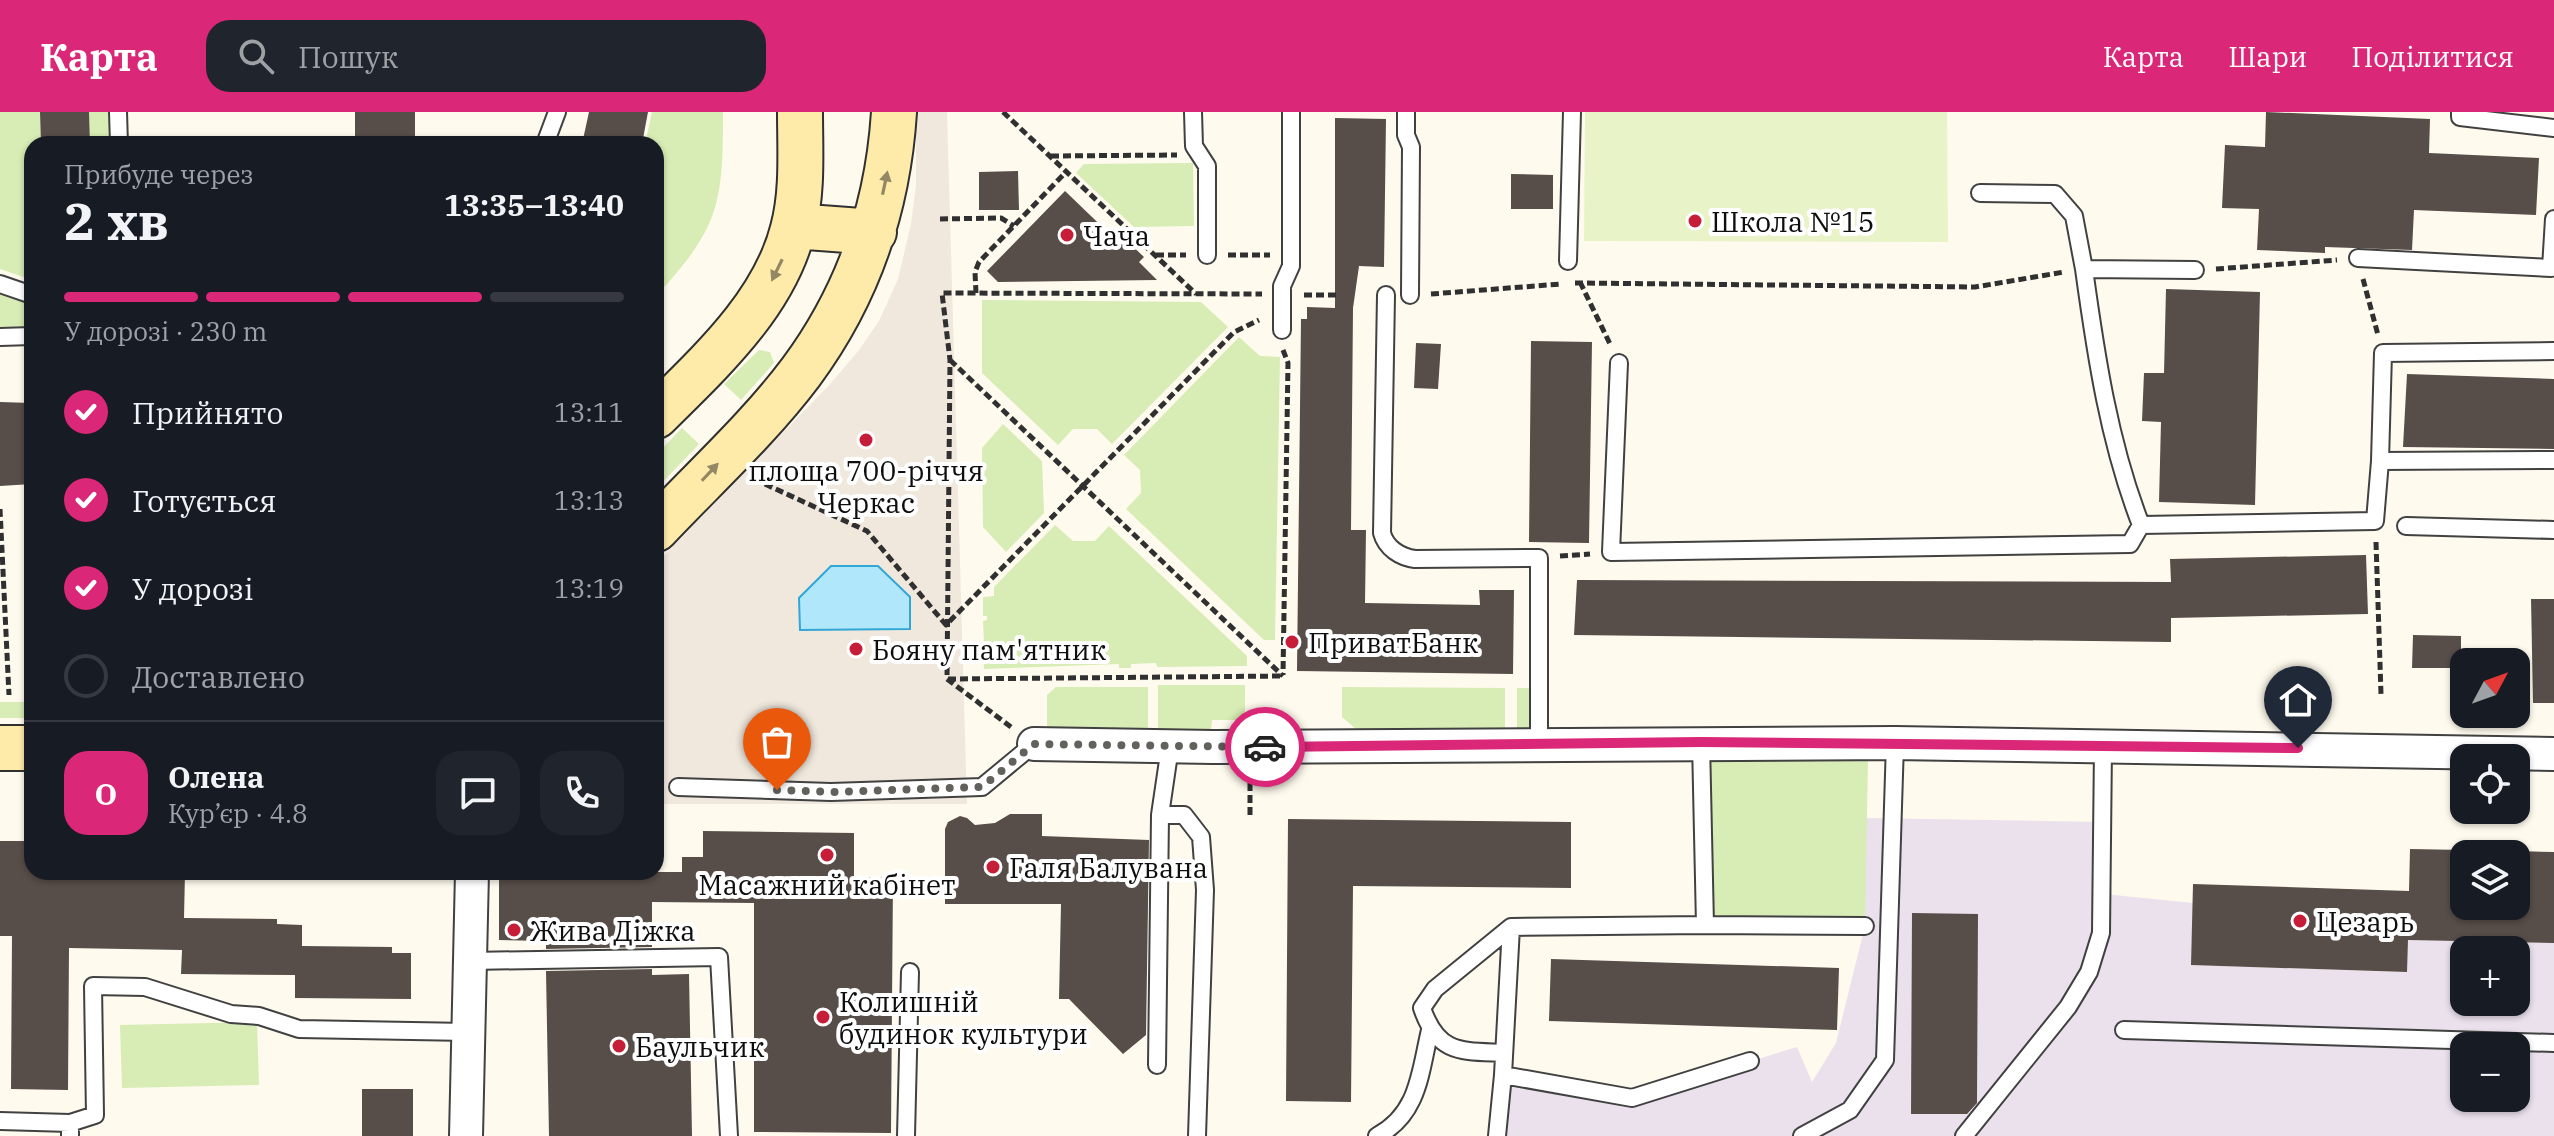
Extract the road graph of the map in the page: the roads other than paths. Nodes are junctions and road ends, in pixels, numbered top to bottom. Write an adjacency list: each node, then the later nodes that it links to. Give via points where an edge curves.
1 (118, 112): 11 (lane)
2 (557, 112): 12 (lane)
3 (800, 112): 15 (main road)
4 (894, 112): 16 (main road, one-way to 4)
5 (1193, 112): 17 (lane, via 1194,146 1207,166)
6 (1291, 112): 26 (lane, via 1291,266 1283,281)
7 (1406, 112): 25 (lane, via 1411,147)
8 (1572, 112): 19 (lane)
9 (2460, 112): 10 (lane, via 2460,117)
10 (2554, 128)
11 (119, 136)
12 (548, 136)
13 (1980, 193): 20 (lane, via 2055,194 2074,216)
14 (2554, 219): 18 (lane, via 2551,268)
15 (794, 226): 16 (main road); 31 (main road, one-way to 31, via 762,297)
16 (874, 232): 34 (main road, one-way to 16, via 801,372 844,301)
17 (1207, 255)
18 (2358, 258)
19 (1568, 261)
20 (2084, 269): 21 (lane); 35 (lane, via 2123,481)
21 (2195, 270)
22 (0, 284): 23 (lane)
23 (24, 292)
24 (1386, 295): 41 (lane, via 1384,541 1400,555 1415,559 1539,558)
25 (1410, 295)
26 (1282, 330)
27 (24, 336): 28 (lane)
28 (0, 337)
29 (2554, 351): 33 (lane, via 2383,353)
30 (1619, 363): 35 (lane, via 1611,552 2130,544)
31 (664, 408)
32 (2554, 460): 33 (lane)
33 (2380, 461): 35 (lane, via 2375,521)
34 (664, 521)
35 (2141, 525)
36 (2406, 526): 37 (lane)
37 (2554, 530)
38 (1701, 742): 39 (street); 41 (street); 50 (lane)
39 (1895, 743): 43 (street); 71 (lane, via 1885,1060 1850,1110)
40 (1034, 744): 42 (street); 47 (lane, via 982,787 831,792)
41 (1539, 744): 42 (street)
42 (1170, 747): 48 (lane)
43 (2103, 747): 46 (street); 72 (lane, via 2101,933 2089,972 2068,1007)
44 (0, 748): 45 (main road)
45 (24, 748)
46 (2554, 754)
47 (678, 787)
48 (1160, 815): 61 (lane); 68 (lane, via 1184,815 1201,837 1205,890)
49 (472, 880): 53 (street)
50 (1705, 925): 51 (lane); 52 (lane)
51 (1865, 926)
52 (1511, 927): 55 (lane, via 1435,989 1422,1008); 59 (lane)
53 (470, 961): 57 (street); 66 (lane, via 719,957)
54 (910, 972): 67 (lane)
55 (1430, 1030): 59 (lane, via 1457,1051); 69 (lane, via 1412,1104 1392,1128)
56 (2124, 1030): 58 (lane)
57 (468, 1032): 64 (lane, via 299,1029 145,987 93,986 95,1115); 65 (street)
58 (2554, 1043)
59 (1504, 1053): 62 (lane)
60 (1750, 1061): 62 (lane, via 1632,1098)
61 (1157, 1065)
62 (1503, 1075): 70 (lane)
63 (0, 1121): 64 (lane)
64 (70, 1129)
65 (466, 1136)
66 (729, 1136)
67 (906, 1136)
68 (1197, 1136)
69 (1377, 1136)
70 (1497, 1136)
71 (1802, 1136)
72 (1964, 1136)

